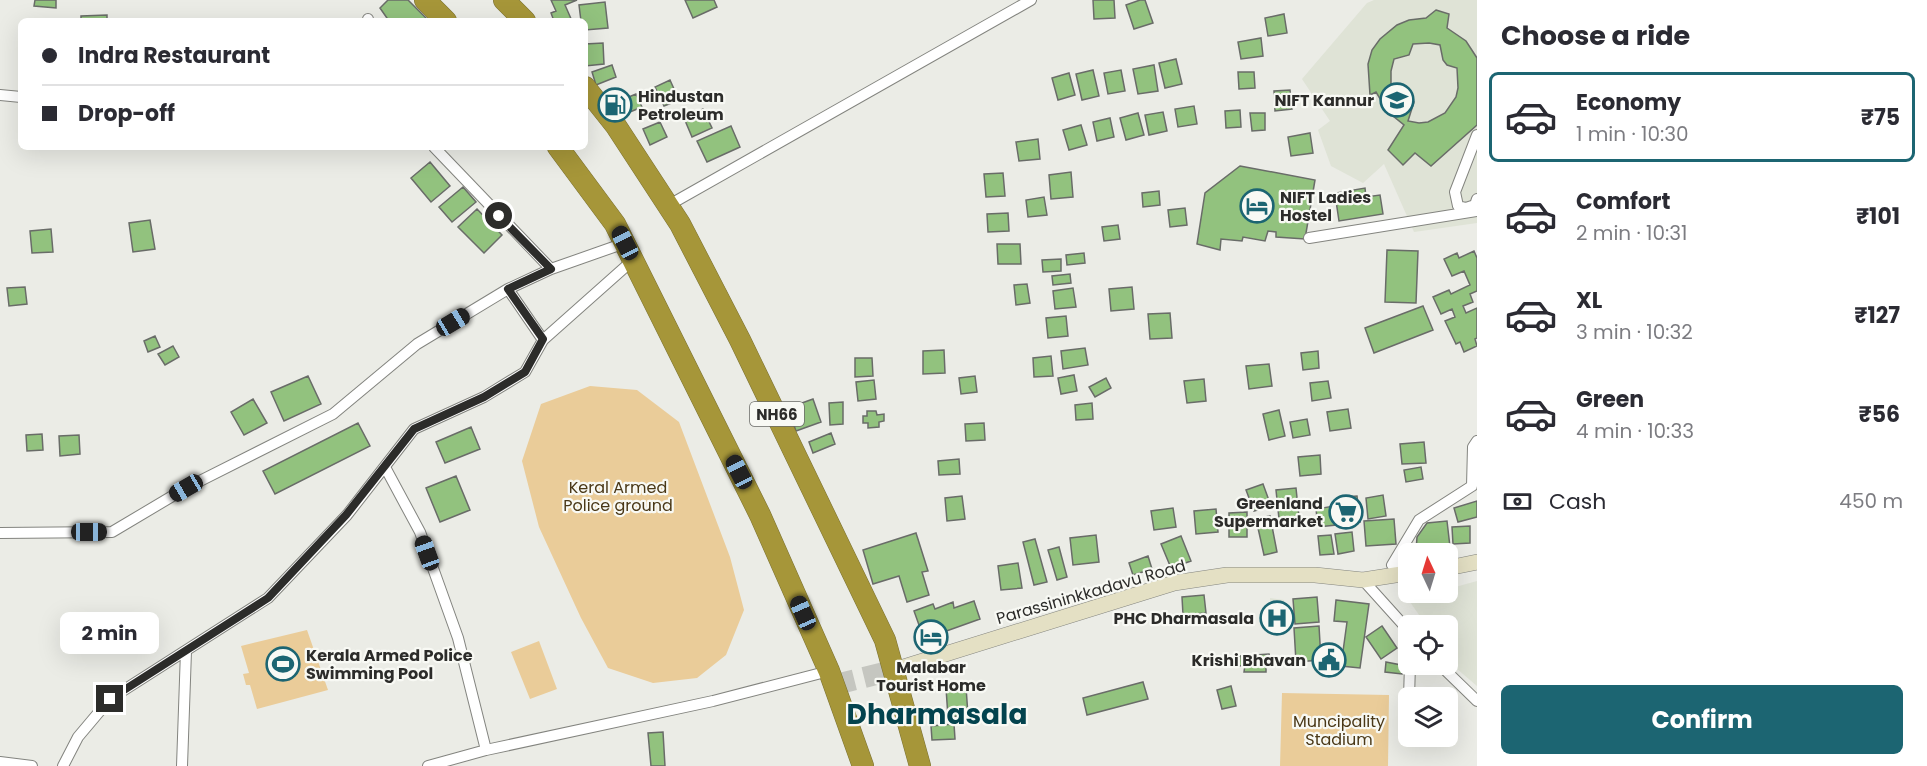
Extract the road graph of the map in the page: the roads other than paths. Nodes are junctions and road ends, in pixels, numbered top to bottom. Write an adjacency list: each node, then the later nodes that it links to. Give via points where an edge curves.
1 (424, 0): 4 (highway)
2 (504, 0): 5 (highway)
3 (1031, 0): 13 (street)
4 (443, 18)
5 (522, 18)
6 (588, 91): 13 (highway, NH66)
7 (0, 95): 8 (street)
8 (18, 97)
9 (1477, 135): 12 (street, via 1455,192 1458,206 1475,205)
10 (437, 150): 17 (street)
11 (560, 150): 16 (highway, via 615,224)
12 (1477, 199)
13 (669, 205): 32 (highway, NH66, via 845,553)
14 (1477, 211): 15 (street)
15 (1309, 238)
16 (629, 251): 17 (street); 19 (street); 33 (highway, via 760,515)
17 (551, 269): 18 (street)
18 (508, 289): 19 (street); 22 (street, via 417,344 333,414 186,488 112,532)
19 (543, 339): 21 (street, via 525,372 484,397 414,429)
20 (1477, 441): 23 (street, via 1473,447 1472,486 1419,520)
21 (385, 467): 31 (street, via 268,598); 36 (street, via 420,532 458,638)
22 (0, 532)
23 (1405, 543)
24 (1398, 554): 27 (street, via 1392,564)
25 (1477, 562): 26 (main road)
26 (1458, 566)
27 (1398, 569)
28 (1398, 575): 29 (main road, Parassininkkadavu Road)
29 (1363, 580): 30 (street); 32 (main road, Parassininkkadavu Road, via 1272,574 1227,575 1173,583)
30 (1398, 619)
31 (186, 651): 39 (street, via 110,699 78,737); 40 (street)
32 (894, 669): 43 (highway, NH66)
33 (829, 671): 36 (street, via 753,692); 42 (highway)
34 (1450, 675): 35 (street)
35 (1477, 701)
36 (486, 750): 41 (street)
37 (0, 762): 38 (street)
38 (32, 766)
39 (63, 766)
40 (182, 766)
41 (428, 766)
42 (863, 766)
43 (920, 766)

